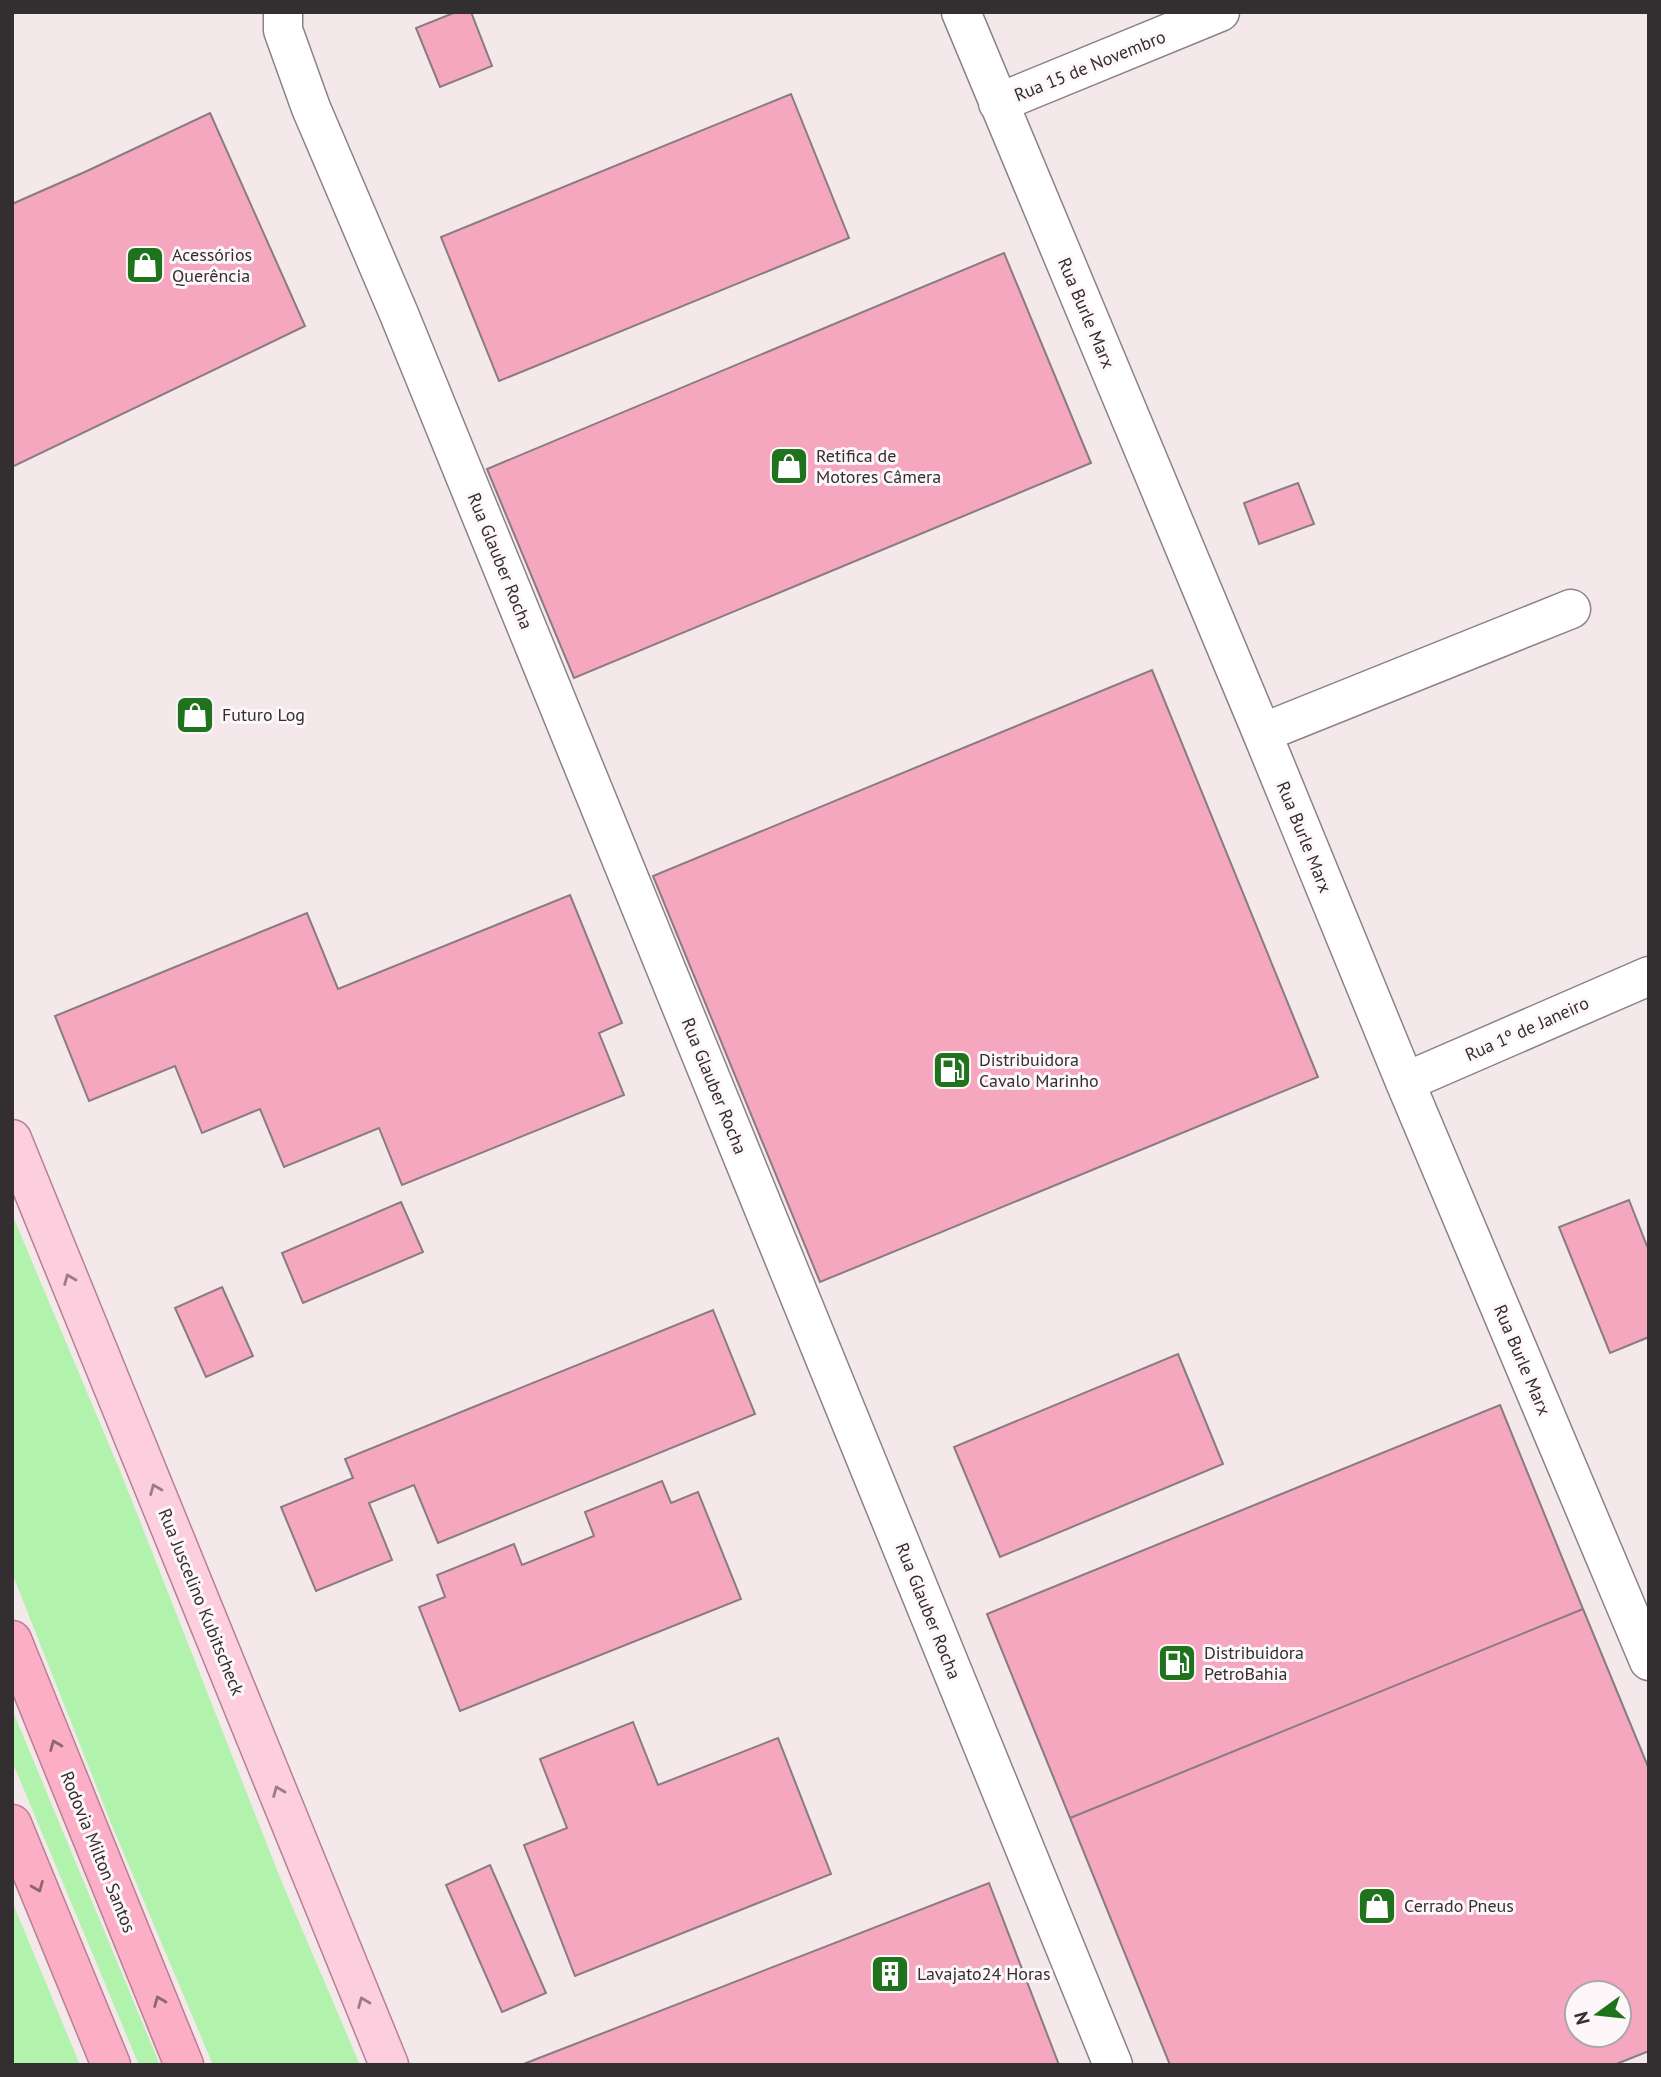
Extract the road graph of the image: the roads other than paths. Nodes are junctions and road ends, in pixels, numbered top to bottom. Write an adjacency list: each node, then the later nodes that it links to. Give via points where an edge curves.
1 (283, 12): 16 (street, Rua Glauber Rocha, via 283,30 311,108)
2 (961, 12): 4 (street, Rua Burle Marx)
3 (1220, 12): 4 (street, Rua 15 de Novembro)
4 (998, 103): 6 (street, Rua Burle Marx)
5 (1571, 609): 6 (street)
6 (1262, 733): 8 (street, Rua Burle Marx)
7 (1649, 976): 8 (street, Rua 1º de Janeiro)
8 (1405, 1082): 11 (street, Rua Burle Marx)
9 (12, 1139): 15 (main road, Rua Juscelino Kubitscheck, one-way to 9)
10 (12, 1640): 14 (highway, Rodovia Milton Santos, one-way to 10)
11 (1649, 1661)
12 (12, 1824): 13 (highway, one-way to 13)
13 (111, 2065)
14 (184, 2065)
15 (389, 2065)
16 (1113, 2065)

